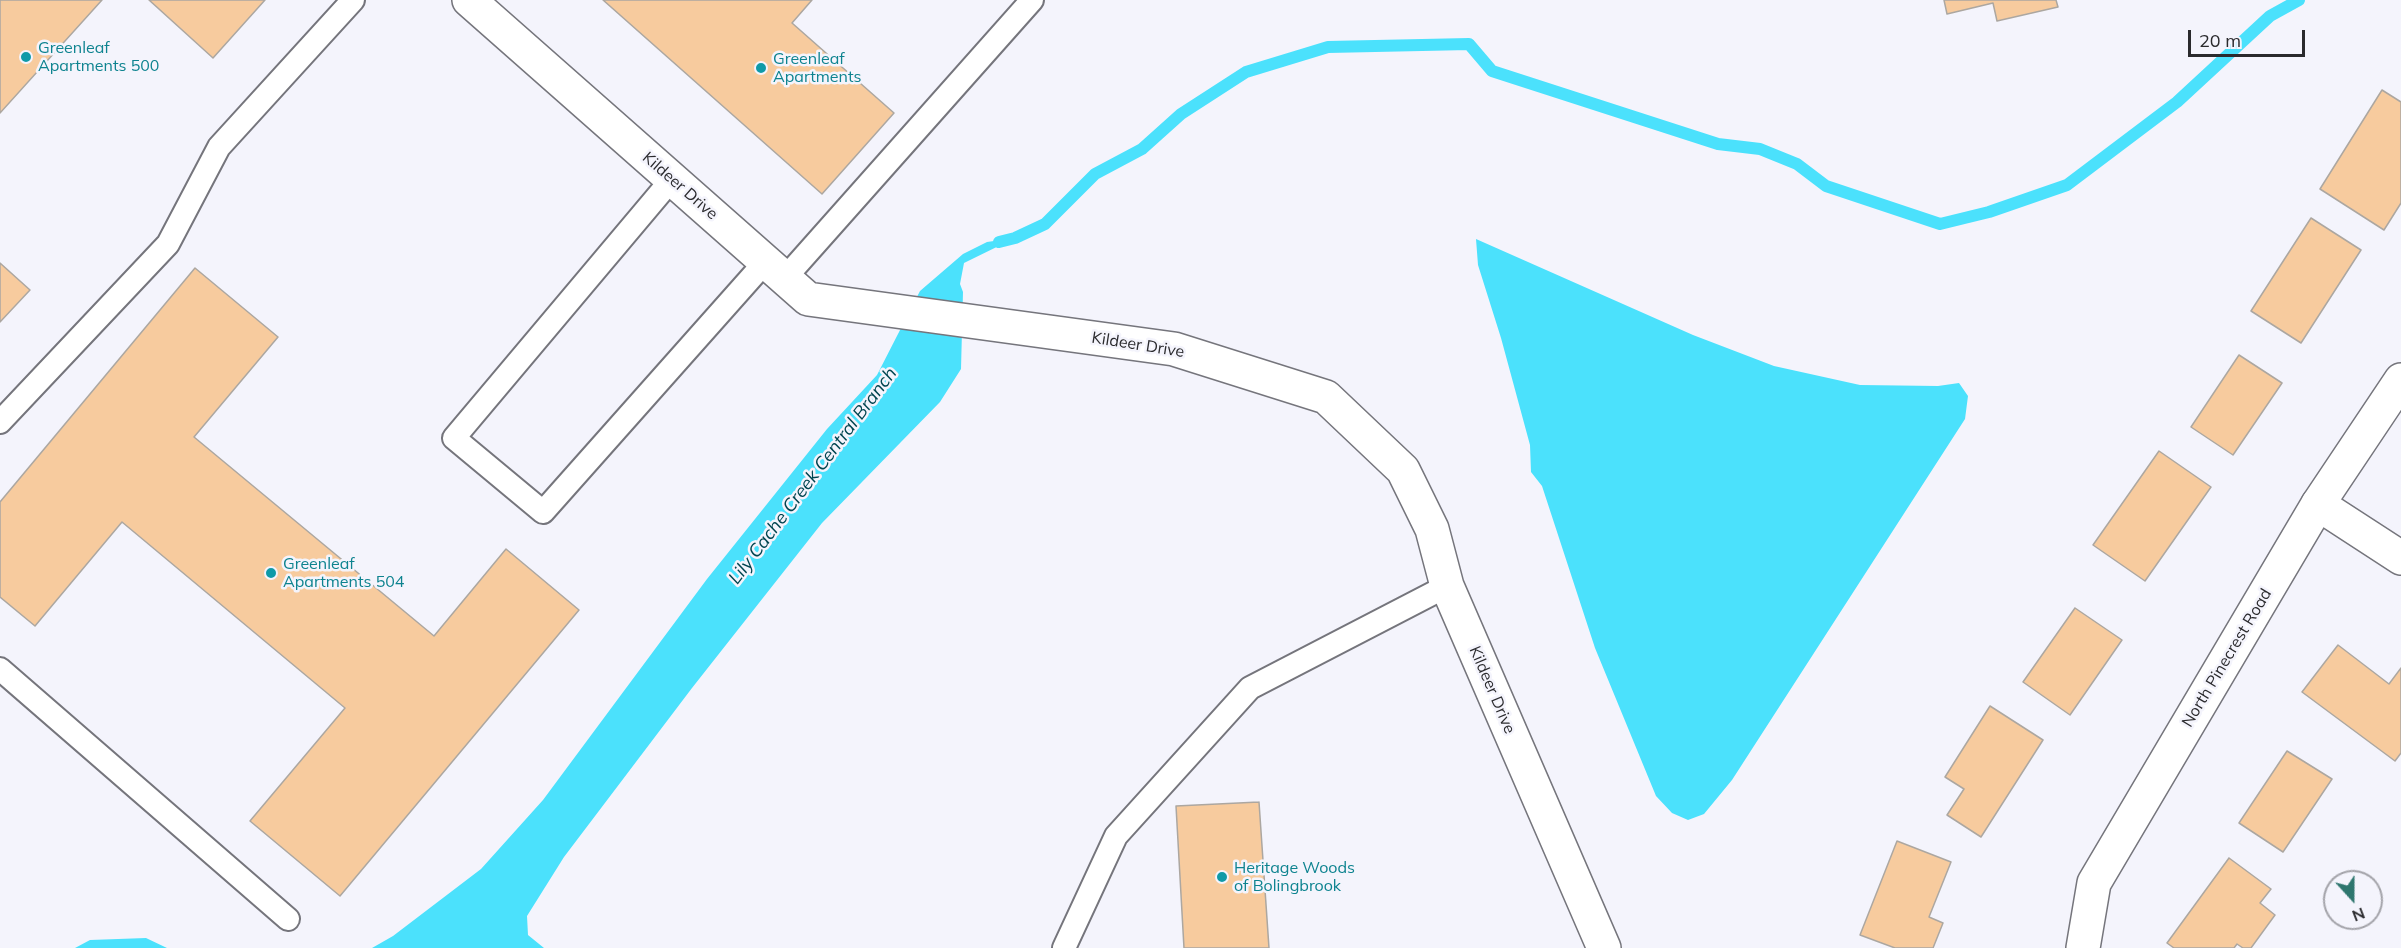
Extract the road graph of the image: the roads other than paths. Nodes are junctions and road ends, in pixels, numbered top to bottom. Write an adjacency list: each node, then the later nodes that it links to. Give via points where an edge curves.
1 (353, 0): 7 (lane, via 219,147 168,244)
2 (469, 0): 4 (street, Kildeer Drive)
3 (1032, 0): 5 (lane)
4 (672, 179): 5 (street, Kildeer Drive); 5 (lane, via 454,438 543,512)
5 (775, 270): 10 (street, Kildeer Drive, via 808,299 1174,349 1326,397 1403,470 1432,529)
6 (2401, 380): 8 (street, North Pinecrest Road)
7 (0, 422)
8 (2318, 504): 9 (street); 15 (street, North Pinecrest Road, via 2094,882)
9 (2401, 558)
10 (1447, 586): 13 (lane, via 1250,688 1116,836); 14 (street, Kildeer Drive)
11 (0, 669): 12 (lane)
12 (288, 919)
13 (1064, 948)
14 (1604, 948)
15 (2083, 948)

